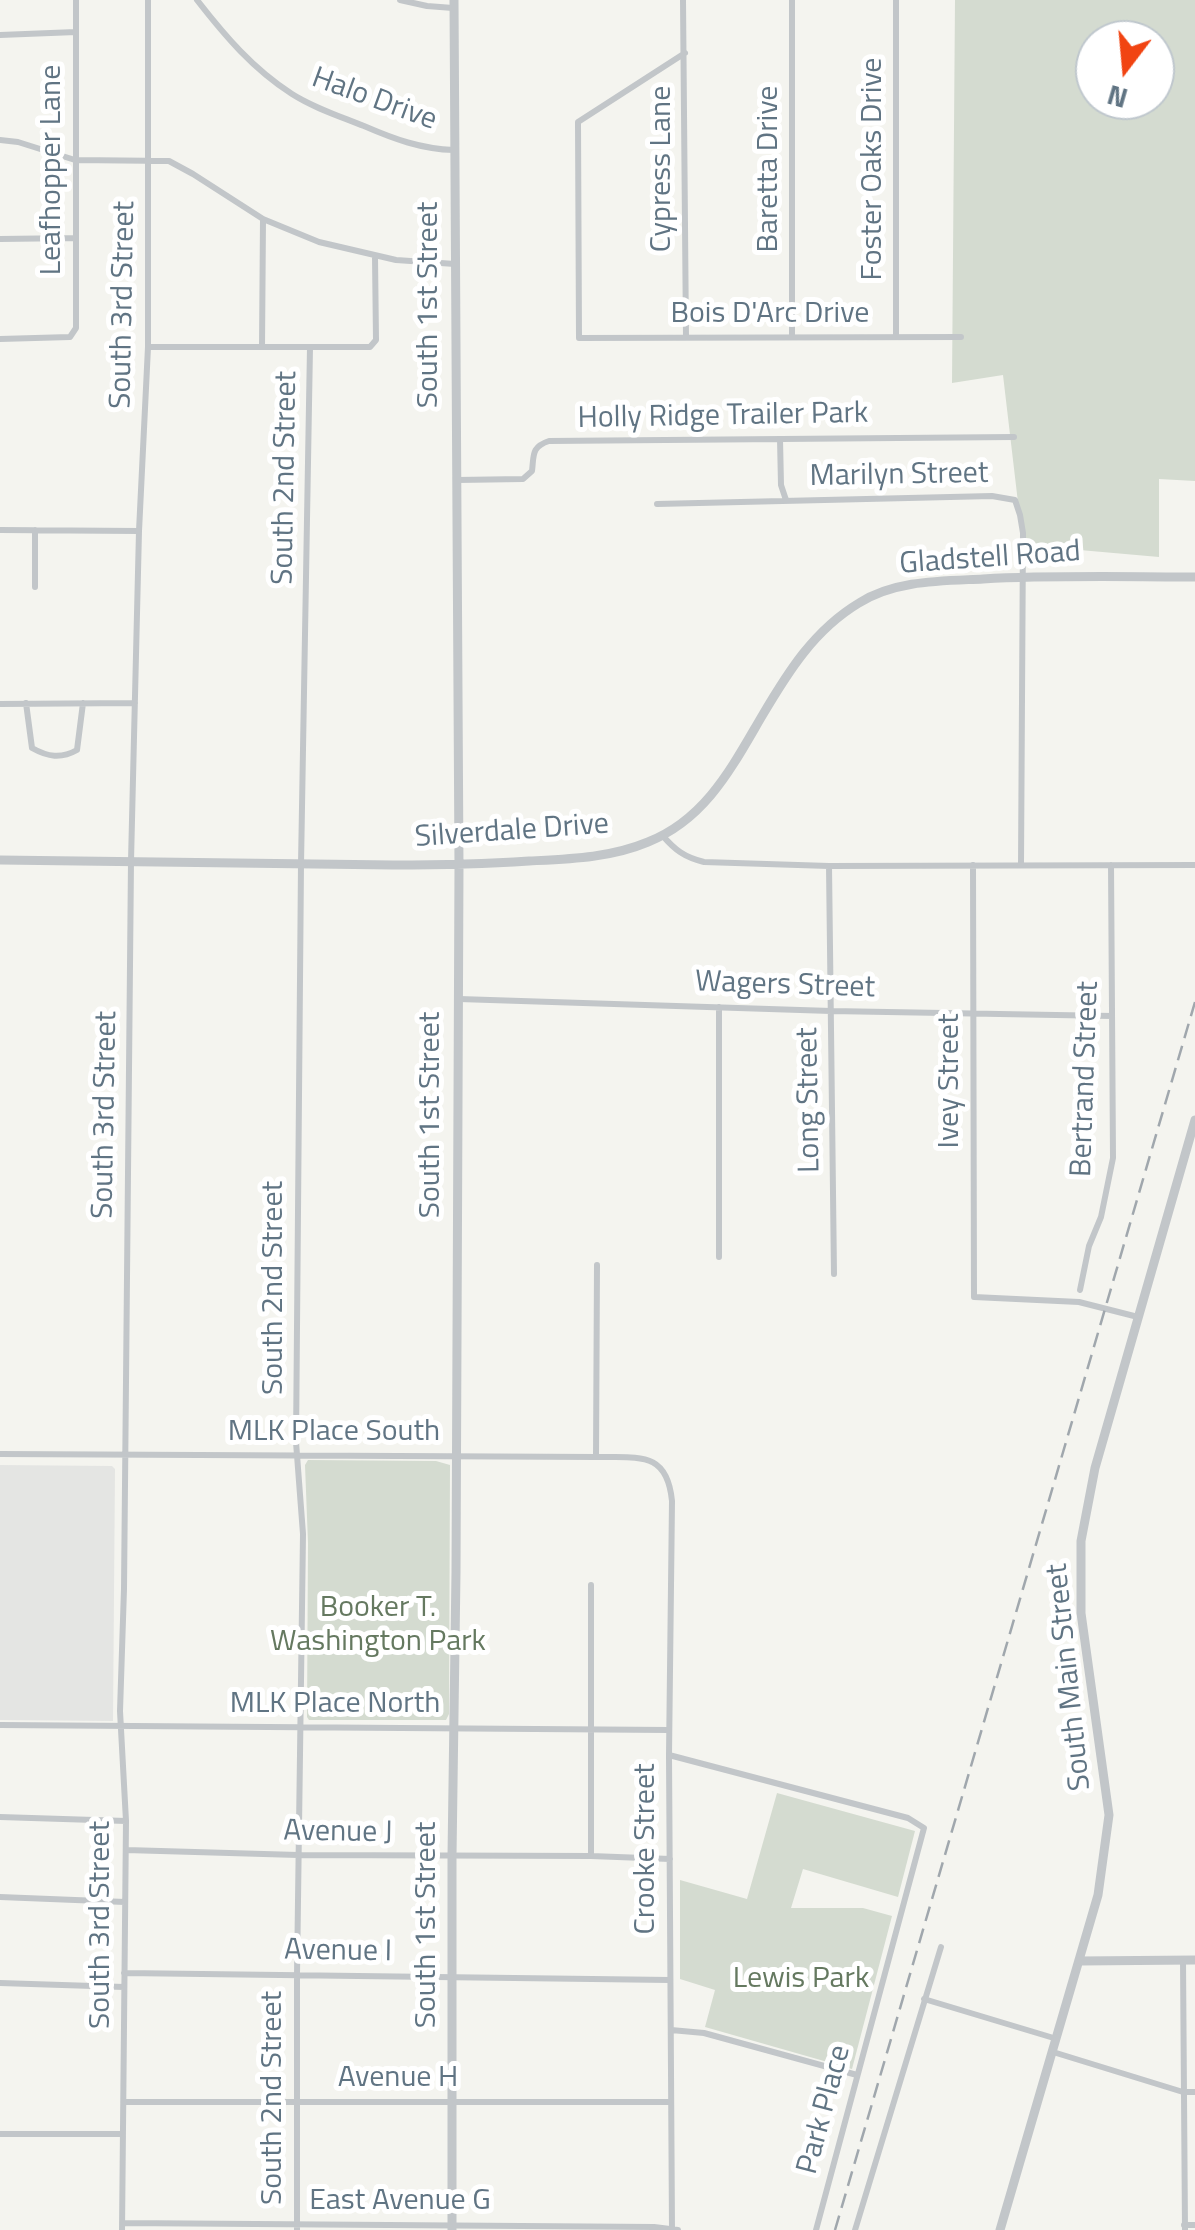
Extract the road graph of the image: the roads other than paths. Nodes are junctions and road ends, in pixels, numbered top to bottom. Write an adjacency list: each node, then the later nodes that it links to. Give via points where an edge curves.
1 (76, 0): 9 (street, Leafhopper Lane)
2 (148, 0): 15 (street, South 3rd Street)
3 (198, 0): 13 (street, Halo Drive, via 239,52 292,94 404,142)
4 (400, 0): 8 (street)
5 (683, 0): 11 (street, Cypress Lane)
6 (792, 0): 22 (street, Baretta Drive)
7 (896, 0): 23 (street, Foster Oaks Drive)
8 (454, 4): 13 (street, South 1st Street)
9 (76, 32): 10 (street); 14 (street, Leafhopper Lane)
10 (0, 35)
11 (685, 53): 21 (street, Cypress Lane); 21 (street, Bois D'Arc Drive, via 578,122 579,338)
12 (0, 140): 14 (street)
13 (454, 150): 20 (street, South 1st Street)
14 (76, 160): 15 (street); 17 (street, Leafhopper Lane)
15 (149, 162): 16 (street, via 176,164); 26 (street, South 3rd Street)
16 (263, 219): 19 (street); 27 (street)
17 (76, 238): 18 (street); 25 (street, Leafhopper Lane, via 76,322 70,338)
18 (0, 240)
19 (375, 256): 20 (street); 28 (street, via 374,344)
20 (454, 264): 31 (street, South 1st Street)
21 (686, 337): 22 (street, Bois D'Arc Drive)
22 (792, 337): 23 (street, Bois D'Arc Drive)
23 (896, 337): 24 (street, Bois D'Arc Drive)
24 (961, 337)
25 (0, 339)
26 (148, 347): 27 (street); 36 (street, South 3rd Street)
27 (262, 347): 28 (street)
28 (310, 347): 47 (street, South 2nd Street)
29 (1014, 437): 30 (street, Holly Ridge Trailer Park)
30 (780, 439): 31 (street, Holly Ridge Trailer Park, via 549,441 539,444 523,479); 32 (street)
31 (457, 480): 50 (street, South 1st Street)
32 (786, 500): 33 (street, Marilyn Street); 37 (street, Marilyn Street, via 1014,500 1023,533)
33 (657, 504)
34 (0, 530): 35 (street)
35 (35, 530): 36 (street); 39 (street)
36 (138, 531): 41 (street, South 3rd Street)
37 (1023, 576): 38 (street, Gladstell Road); 44 (street, Gladstell Road, via 935,581 860,602 800,654 713,794); 51 (street, Marilyn Street)
38 (1195, 577)
39 (35, 587)
40 (83, 702): 41 (street); 42 (street); 42 (street, via 76,750 54,757 32,748)
41 (135, 702): 46 (street, South 3rd Street)
42 (26, 703): 43 (street)
43 (0, 704)
44 (662, 834): 50 (street, Silverdale Drive, via 580,859); 53 (street, via 688,858 704,862)
45 (0, 860): 46 (street, Silverdale Drive)
46 (132, 861): 47 (street, Silverdale Drive); 66 (street, South 3rd Street)
47 (301, 864): 50 (street, Silverdale Drive); 67 (street, South 2nd Street)
48 (973, 864): 51 (street); 53 (street); 57 (street, Ivey Street)
49 (1195, 864): 52 (street)
50 (458, 865): 54 (street, South 1st Street)
51 (1022, 865): 52 (street)
52 (1111, 865): 58 (street, Bertrand Street)
53 (829, 866): 56 (street, Long Street)
54 (458, 999): 55 (street, Wagers Street); 68 (street, South 1st Street)
55 (719, 1007): 56 (street, Wagers Street); 60 (street)
56 (831, 1011): 57 (street, Wagers Street); 62 (street, Long Street)
57 (973, 1012): 58 (street, Wagers Street); 64 (street, Ivey Street, via 974,1297 1079,1302)
58 (1112, 1016): 63 (street, Bertrand Street, via 1113,1158)
59 (1195, 1120): 64 (street, South Main Street)
60 (719, 1257)
61 (598, 1264): 69 (street)
62 (834, 1274)
63 (1080, 1290)
64 (1139, 1317): 90 (street, South Main Street, via 1080,1540 1081,1613 1110,1815)
65 (0, 1454): 66 (street, MLK Place South)
66 (124, 1454): 67 (street, MLK Place South); 73 (street, South 3rd Street)
67 (298, 1456): 68 (street, MLK Place South); 74 (street, South 2nd Street)
68 (456, 1456): 69 (street, MLK Place South); 75 (street, South 1st Street)
69 (596, 1457): 70 (street, MLK Place South, via 638,1458)
70 (665, 1470): 77 (street, Crooke Street, via 672,1501)
71 (591, 1585): 76 (street)
72 (0, 1725): 73 (street, MLK Place North)
73 (121, 1726): 74 (street, MLK Place North); 80 (street, South 3rd Street)
74 (300, 1727): 75 (street, MLK Place North); 82 (street, South 2nd Street)
75 (455, 1728): 76 (street, MLK Place North); 83 (street, South 1st Street)
76 (592, 1729): 77 (street, MLK Place North); 84 (street)
77 (670, 1730): 78 (street, Crooke Street)
78 (669, 1755): 85 (street, Crooke Street); 101 (street, Park Place, via 908,1818 924,1828)
79 (0, 1817): 80 (street)
80 (126, 1821): 81 (street, South 3rd Street)
81 (126, 1850): 82 (street, Avenue J); 87 (street, South 3rd Street)
82 (298, 1856): 83 (street, Avenue J); 92 (street, South 2nd Street)
83 (452, 1856): 84 (street, Avenue J); 93 (street, South 1st Street)
84 (591, 1856): 85 (street, Avenue J)
85 (670, 1859): 94 (street, Crooke Street)
86 (0, 1897): 87 (street)
87 (125, 1902): 91 (street, South 3rd Street)
88 (941, 1947): 97 (street)
89 (1189, 1960): 90 (street); 102 (street)
90 (1080, 1962): 99 (street, South Main Street)
91 (124, 1973): 92 (street, Avenue I); 96 (street, South 3rd Street)
92 (297, 1974): 93 (street, Avenue I); 105 (street, South 2nd Street)
93 (454, 1976): 94 (street, Avenue I); 106 (street, South 1st Street)
94 (670, 1980): 98 (street, Crooke Street)
95 (0, 1982): 96 (street)
96 (124, 1987): 104 (street, South 3rd Street)
97 (924, 1999): 99 (street); 117 (street)
98 (671, 2030): 101 (street); 107 (street, Crooke Street)
99 (1056, 2038): 100 (street, South Main Street)
100 (1052, 2052): 102 (street); 118 (street, South Main Street)
101 (857, 2075): 116 (street, Park Place)
102 (1184, 2092): 103 (street); 114 (street)
103 (1195, 2092)
104 (124, 2102): 105 (street, Avenue H); 109 (street, South 3rd Street)
105 (296, 2102): 106 (street, Avenue H); 112 (street, South 2nd Street)
106 (453, 2102): 107 (street, Avenue H); 113 (street, South 1st Street)
107 (672, 2102): 115 (street, Crooke Street)
108 (0, 2134): 109 (street)
109 (124, 2134): 111 (street, South 3rd Street)
110 (1195, 2225): 114 (street)
111 (122, 2226): 112 (street, East Avenue G)
112 (297, 2227): 113 (street, East Avenue G)
113 (452, 2227): 115 (street, East Avenue G)
114 (1184, 2228)
115 (675, 2230)
116 (816, 2230)
117 (855, 2230)
118 (1000, 2230)

